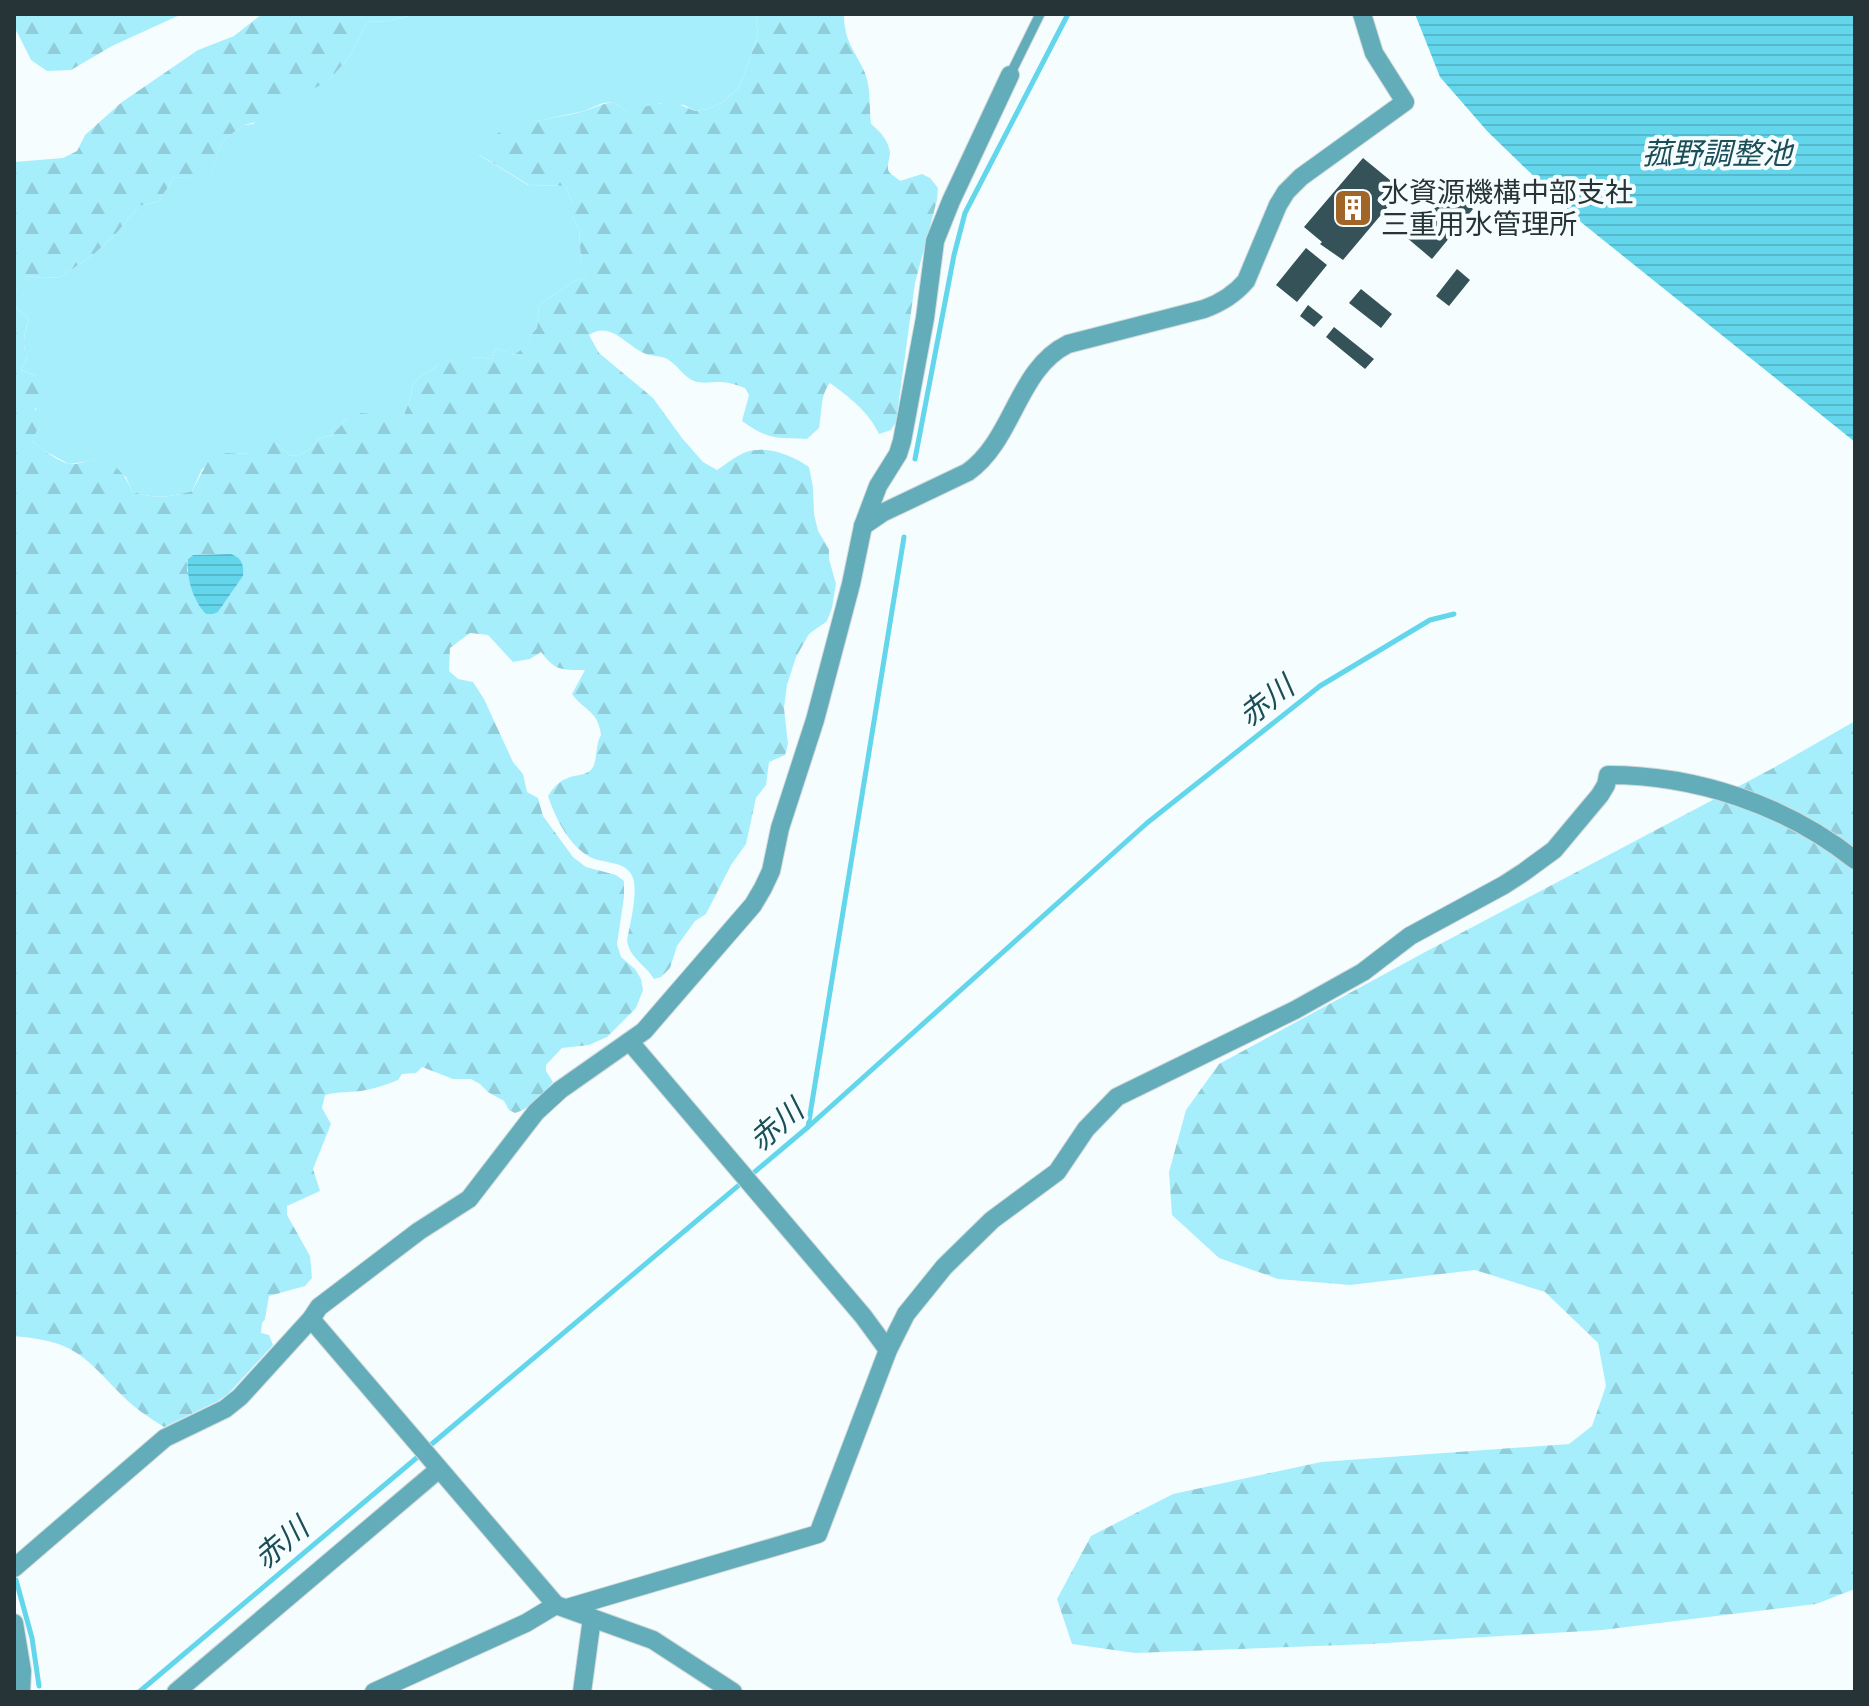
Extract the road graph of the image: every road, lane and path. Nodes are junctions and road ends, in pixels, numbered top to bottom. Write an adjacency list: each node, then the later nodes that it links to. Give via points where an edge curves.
1 (1040, 14): 3 (lane)
2 (1362, 14): 4 (street, via 1374,53 1405,102 1286,192 1237,291 1216,305 1055,351 1034,374 980,464)
3 (1010, 75): 4 (street, via 935,241 902,441)
4 (863, 526): 6 (street, via 771,871 730,934)
5 (1855, 860): 8 (street, via 1801,824 1754,803 1691,784 1608,775 1600,795 1554,850 1524,872 1410,936 1363,972 1295,1010 1117,1097 1086,1129 1057,1172 992,1220 944,1267 906,1314)
6 (630, 1042): 7 (street, via 536,1112 469,1199 419,1231 319,1307); 8 (street)
7 (311, 1319): 9 (street); 10 (street, via 240,1397 165,1438)
8 (888, 1350): 11 (street, via 818,1534)
9 (435, 1465): 11 (street); 16 (street)
10 (14, 1568)
11 (562, 1606): 12 (street); 17 (street)
12 (592, 1618): 18 (street); 19 (street, via 653,1640)
13 (14, 1623): 15 (street)
14 (14, 1688): 15 (lane)
15 (21, 1692)
16 (176, 1692)
17 (374, 1692)
18 (582, 1692)
19 (733, 1692)

